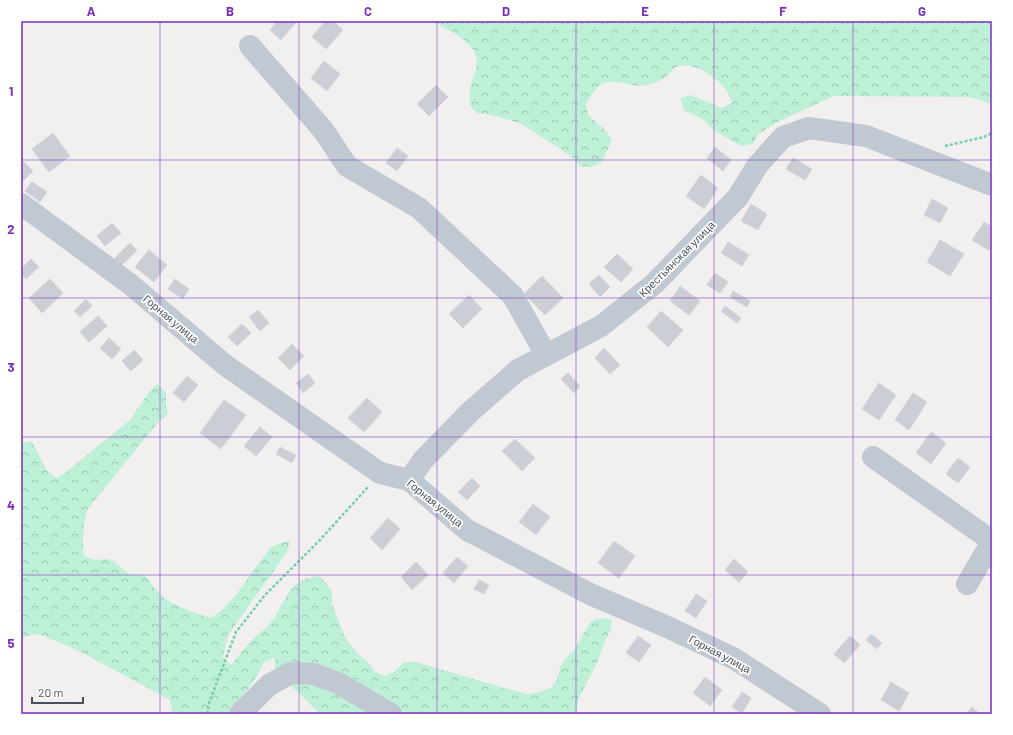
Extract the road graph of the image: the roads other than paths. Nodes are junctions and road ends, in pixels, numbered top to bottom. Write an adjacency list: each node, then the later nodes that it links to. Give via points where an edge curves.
1 (250, 46): 4 (street, via 324,131 348,166 419,208 513,296)
2 (992, 185): 4 (street, Крестьянская улица, via 866,136 810,128 783,137 757,166 738,197 654,284 601,326)
3 (21, 204): 6 (street, Горная улица, via 130,284 225,365 380,473)
4 (546, 356): 6 (street, Крестьянская улица, via 518,370 470,410 423,460)
5 (873, 456): 7 (street)
6 (409, 480): 11 (street, Горная улица, via 467,530 592,595 733,658)
7 (992, 542): 8 (street)
8 (967, 584)
9 (240, 714): 10 (street, via 269,685 291,673 314,674 338,683)
10 (391, 714)
11 (820, 714)

